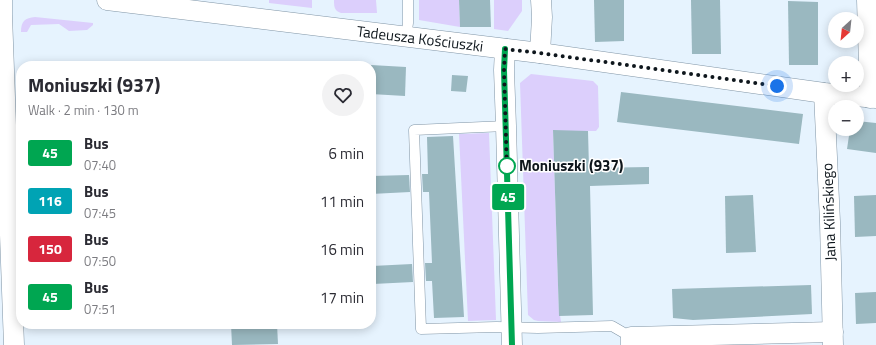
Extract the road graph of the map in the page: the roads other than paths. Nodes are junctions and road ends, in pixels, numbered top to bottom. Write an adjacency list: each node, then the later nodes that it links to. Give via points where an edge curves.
1 (2, 0): 13 (street)
2 (107, 0): 5 (street, Tadeusza Kościuszki)
3 (408, 0): 7 (lane)
4 (541, 0): 9 (street)
5 (171, 4): 7 (street, Tadeusza Kościuszki)
6 (870, 7): 11 (street)
7 (406, 37): 8 (street, Tadeusza Kościuszki)
8 (505, 49): 9 (street, Tadeusza Kościuszki); 12 (street)
9 (540, 53): 10 (street, Tadeusza Kościuszki)
10 (824, 93): 11 (street, Tadeusza Kościuszki); 15 (street, Jana Kilińskiego)
11 (873, 98)
12 (506, 126): 14 (street); 14 (lane, via 414,130 421,329 496,327)
13 (16, 276): 17 (street)
14 (511, 336): 16 (lane, via 538,328 612,326)
15 (833, 338): 16 (street, Jana Kilińskiego)
16 (631, 341)
17 (14, 345)

